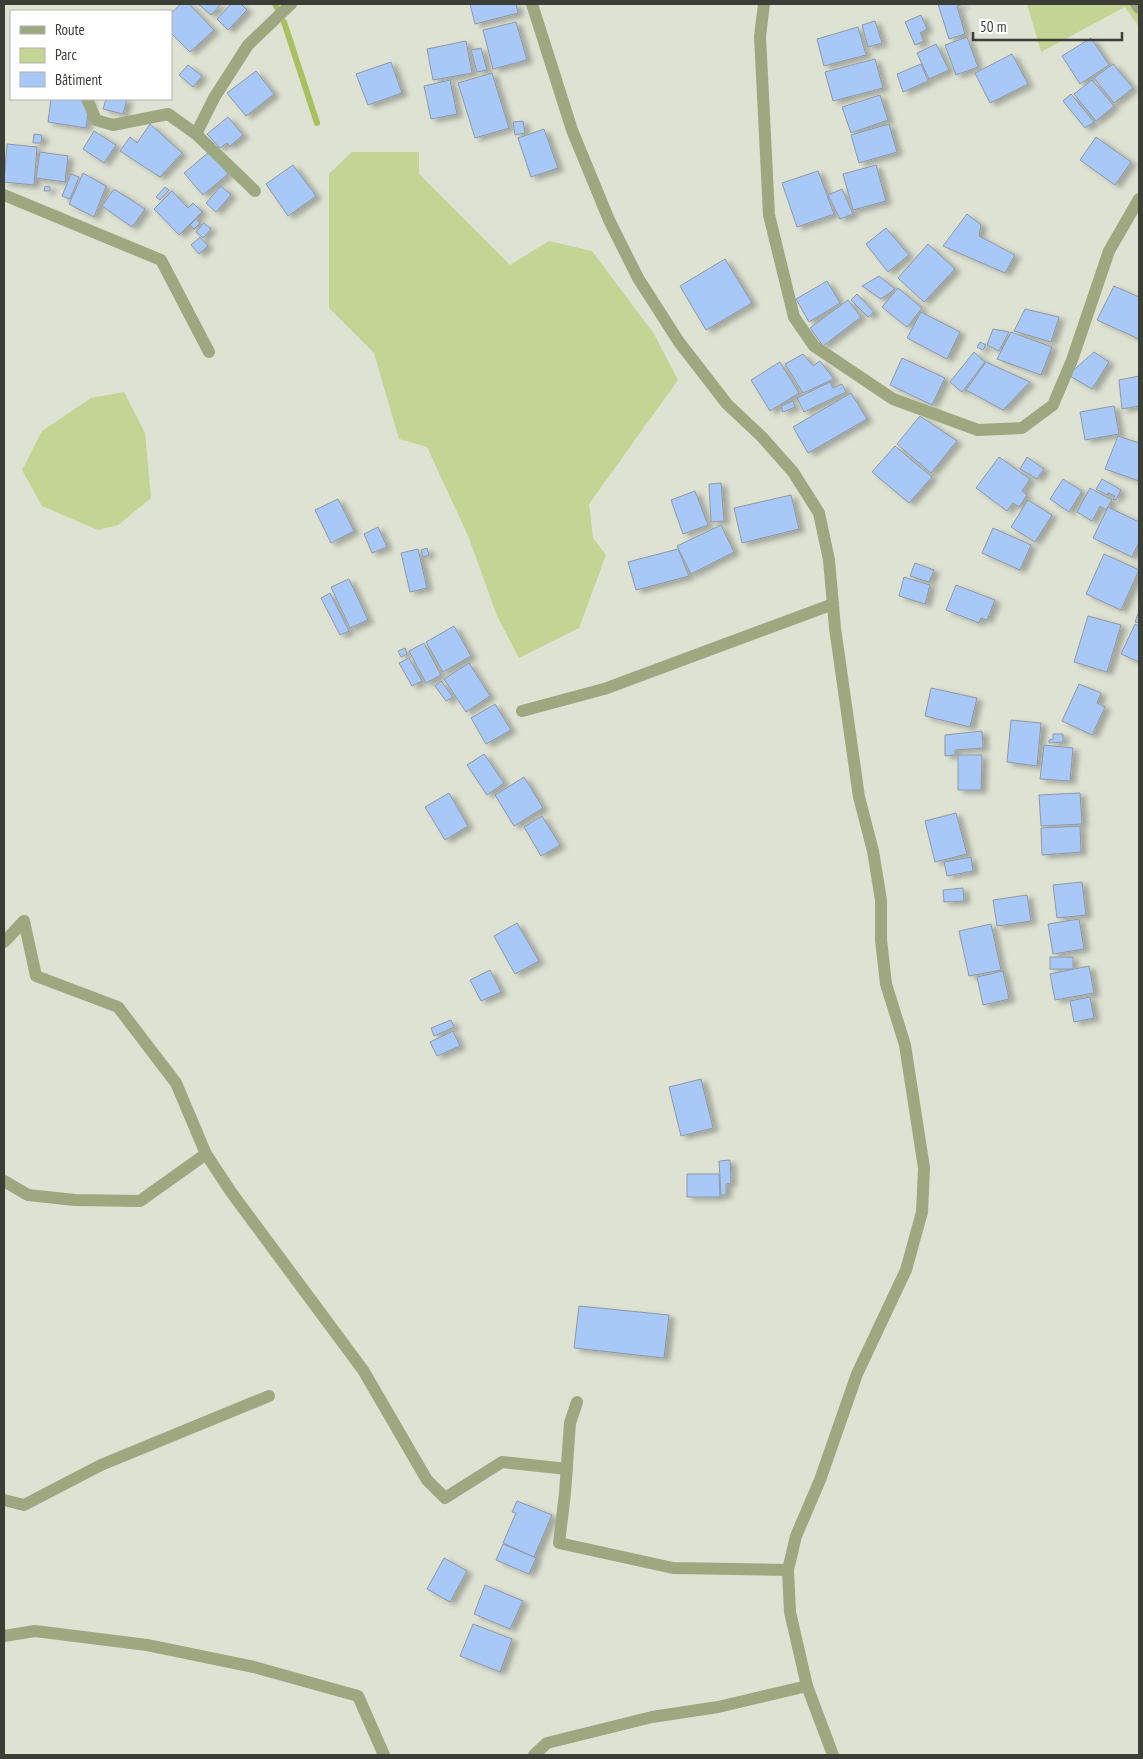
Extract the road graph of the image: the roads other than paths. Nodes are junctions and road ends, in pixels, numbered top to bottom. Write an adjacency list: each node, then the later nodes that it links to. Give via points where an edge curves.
1 (291, 4): 7 (street, via 248,45 214,98)
2 (532, 4): 12 (street, via 572,130 609,220 630,261 679,342 727,404 793,472 819,513 829,560)
3 (764, 4): 10 (street, via 760,36 769,215 794,317 814,346 893,399 978,430 1022,428 1053,405 1109,251)
4 (1136, 4): 5 (street)
5 (1139, 8)
6 (87, 100): 7 (street, via 96,120 113,125 168,114)
7 (196, 134): 8 (street)
8 (255, 191)
9 (4, 195): 11 (street, via 161,260)
10 (1139, 199)
11 (209, 352)
12 (833, 604): 13 (street, via 604,689); 21 (street, via 859,797 874,851 881,900 886,984 905,1045 918,1125 924,1168 922,1212 906,1270 857,1374 820,1480 796,1536)
13 (522, 711)
14 (4, 942): 15 (street, via 24,921 36,976 118,1007 176,1083)
15 (206, 1154): 16 (street, via 140,1201 28,1195); 19 (street, via 363,1370 427,1480 445,1498 502,1462)
16 (4, 1182)
17 (269, 1396): 20 (street, via 101,1466 24,1505)
18 (577, 1402): 19 (street, via 570,1423)
19 (567, 1469): 21 (street, via 559,1543 672,1568)
20 (4, 1500)
21 (788, 1570): 23 (street, via 790,1612)
22 (4, 1636): 24 (street, via 35,1632 147,1645 254,1667 358,1696)
23 (807, 1686): 25 (street, via 718,1707 652,1717 547,1743); 26 (street)
24 (384, 1755)
25 (534, 1755)
26 (833, 1755)

